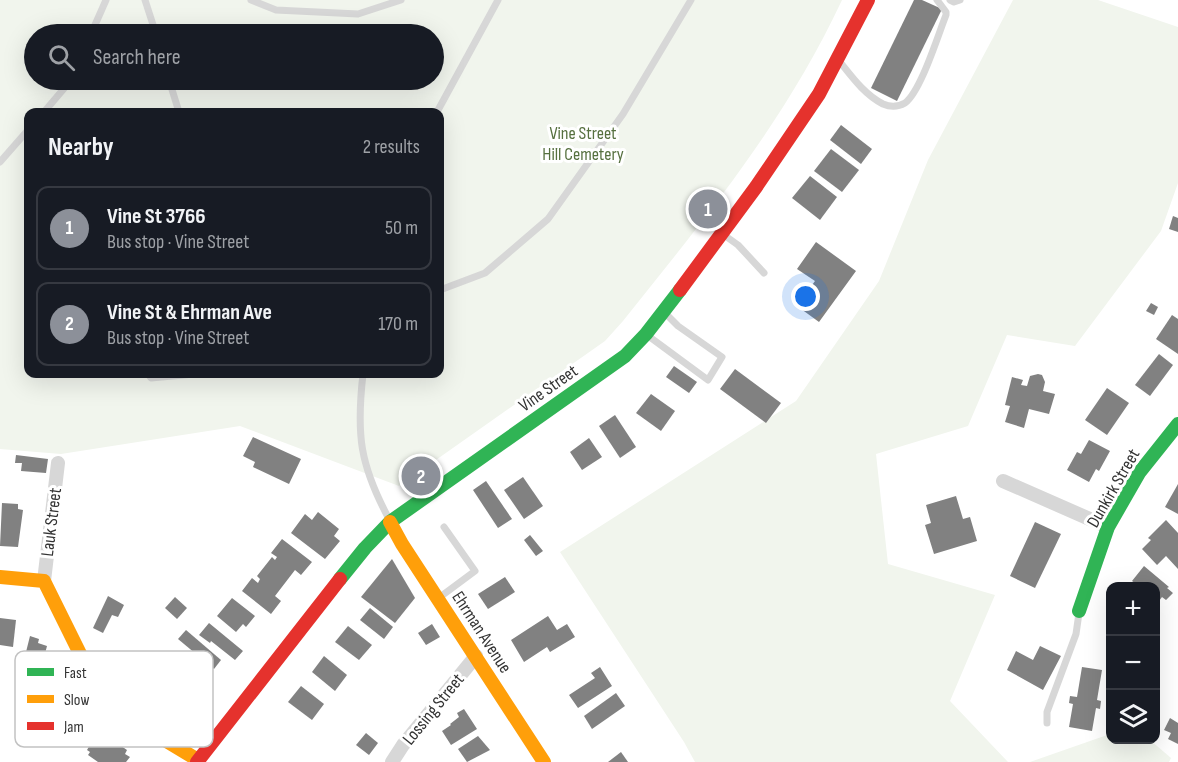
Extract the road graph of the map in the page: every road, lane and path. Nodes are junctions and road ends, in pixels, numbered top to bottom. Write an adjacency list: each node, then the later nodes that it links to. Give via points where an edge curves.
1 (106, 0): 11 (lane)
2 (146, 0): 12 (lane)
3 (251, 0): 4 (lane, via 276,10 358,14)
4 (401, 0)
5 (498, 0): 18 (lane)
6 (691, 0): 23 (lane, via 623,114 548,219 485,273)
7 (868, 0): 13 (main road, Vine Street)
8 (937, 0): 13 (lane, via 946,15 907,102 891,106 877,100)
9 (950, 0): 10 (lane)
10 (960, 0)
11 (95, 24)
12 (153, 24)
13 (838, 60): 21 (main road, Vine Street, via 813,103)
14 (62, 90): 16 (lane)
15 (172, 90): 17 (lane)
16 (47, 108)
17 (178, 108)
18 (439, 108)
19 (24, 135): 20 (lane)
20 (0, 162)
21 (722, 234): 22 (lane); 24 (main road, Vine Street)
22 (764, 273)
23 (444, 288)
24 (664, 312): 25 (main road, Vine Street); 25 (lane, via 722,357 708,380)
25 (646, 334): 30 (main road, Vine Street, via 625,356)
26 (363, 378): 30 (lane, via 361,449 372,488)
27 (1178, 424): 32 (main road, Dunkirk Street, via 1139,473)
28 (58, 463): 34 (street, Lauk Street)
29 (1003, 481): 32 (street)
30 (390, 522): 35 (main road, Ehrman Avenue); 40 (main road, Vine Street, via 365,548)
31 (444, 527): 35 (lane, via 475,571)
32 (1108, 527): 36 (main road, Dunkirk Street)
33 (0, 577): 34 (main road)
34 (44, 581): 37 (main road)
35 (438, 598): 38 (main road, Ehrman Avenue)
36 (1080, 611): 39 (lane, via 1076,634 1047,712)
37 (79, 651)
38 (476, 656): 44 (street, Lossing Street); 45 (main road, Ehrman Avenue)
39 (1047, 723)
40 (213, 742)
41 (175, 747): 43 (main road)
42 (209, 747): 43 (main road, Vine Street)
43 (198, 761)
44 (392, 762)
45 (544, 762)

